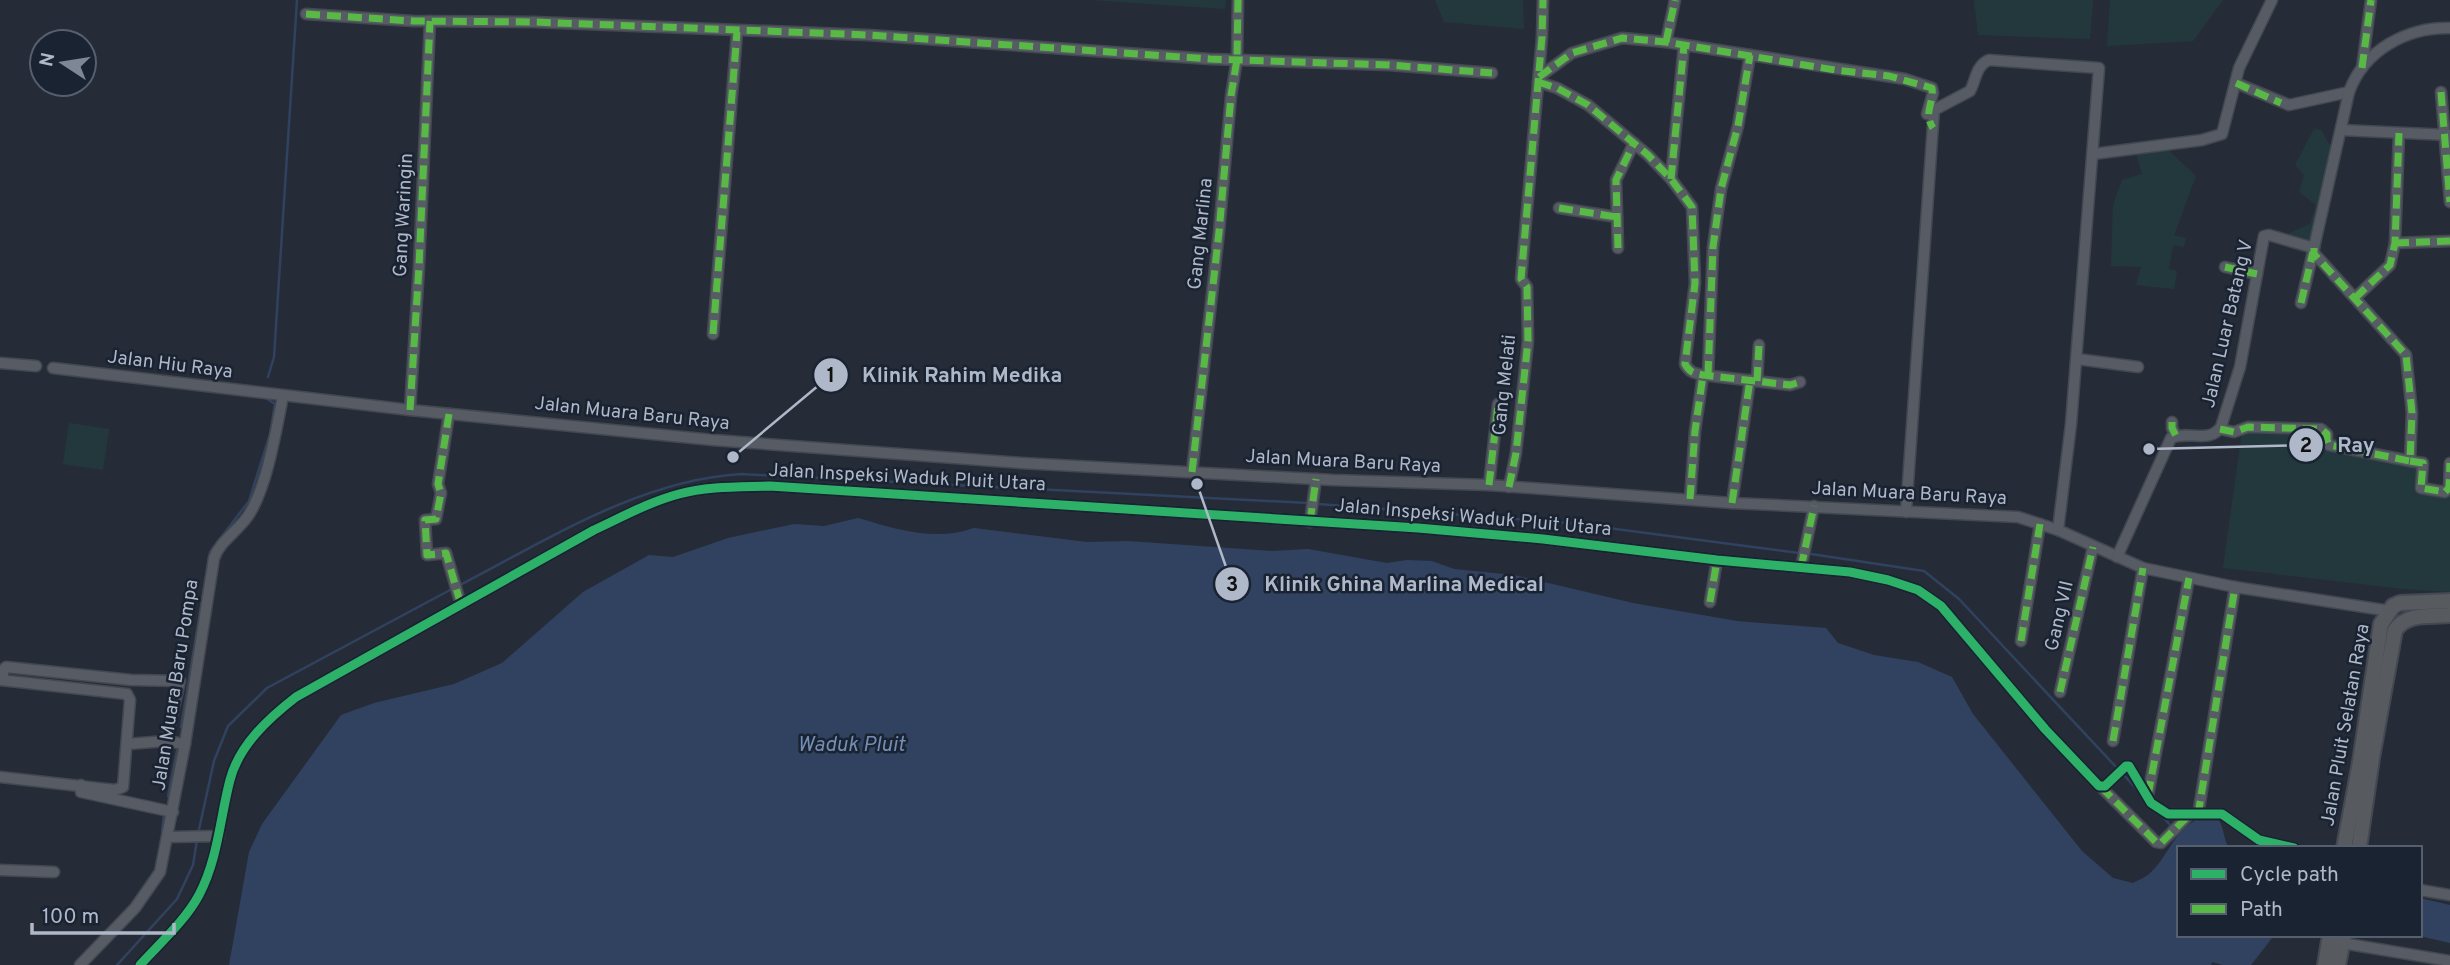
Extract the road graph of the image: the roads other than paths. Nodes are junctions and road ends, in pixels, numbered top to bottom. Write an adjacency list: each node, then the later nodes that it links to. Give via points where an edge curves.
1 (1238, 0): 13 (street, Gang Marlina)
2 (1543, 0): 16 (street, Gang Melati)
3 (1675, 0): 10 (street)
4 (2273, 0): 17 (street)
5 (2371, 0): 14 (street)
6 (306, 14): 7 (street)
7 (430, 21): 9 (street); 50 (street, Gang Waringin)
8 (2450, 28): 14 (street, via 2430,27 2405,34)
9 (737, 32): 13 (street); 38 (street)
10 (1666, 42): 11 (street); 16 (street, via 1617,39 1572,53)
11 (1684, 45): 12 (street); 26 (street)
12 (1750, 55): 20 (street, via 1889,76 1931,88 1927,114); 45 (street, via 1713,247)
13 (1237, 58): 15 (street); 57 (street, Gang Marlina)
14 (2362, 68): 18 (street)
15 (1492, 73)
16 (1538, 79): 24 (street, via 1588,105); 60 (street, Gang Melati, via 1521,279 1527,287 1528,341)
17 (2236, 83): 18 (street, via 2281,103 2297,105); 25 (street, via 2219,137)
18 (2350, 92): 21 (street)
19 (2441, 92): 23 (street)
20 (1933, 128): 25 (street, via 1934,110 1970,91 1983,62 2099,68); 64 (street)
21 (2341, 130): 22 (street); 33 (street)
22 (2399, 133): 23 (street); 31 (street)
23 (2447, 135): 27 (street)
24 (1634, 143): 26 (street); 29 (street, via 1617,175)
25 (2093, 154): 40 (street)
26 (1671, 179): 45 (street, via 1692,207 1695,283 1685,364 1692,373)
27 (2450, 202)
28 (1559, 208): 29 (street)
29 (1617, 217): 32 (street)
30 (2450, 241): 31 (street)
31 (2395, 243): 36 (street, via 2388,269)
32 (1618, 248)
33 (2313, 250): 35 (street, Jalan Luar Batang V, via 2266,235); 36 (street); 37 (street)
34 (2225, 267): 35 (street)
35 (2257, 274): 53 (street, Jalan Luar Batang V, via 2240,367)
36 (2355, 298): 55 (street, via 2406,355 2412,413)
37 (2301, 303)
38 (713, 334)
39 (1759, 345): 46 (street)
40 (2077, 359): 43 (street); 67 (street)
41 (0, 363): 42 (street)
42 (36, 366)
43 (2138, 367)
44 (53, 368): 48 (street, Jalan Hiu Raya)
45 (1706, 375): 46 (street); 61 (street, via 1695,431)
46 (1754, 380): 47 (street); 62 (street)
47 (1800, 382)
48 (283, 396): 50 (street, Jalan Muara Baru Raya); 85 (street, Jalan Muara Baru Pompa, via 254,503 214,558)
49 (1498, 404): 59 (street)
50 (410, 410): 51 (street, Jalan Muara Baru Raya)
51 (449, 414): 57 (street, Jalan Muara Baru Raya, via 713,440); 77 (street, via 436,519 425,520 427,555 446,554)
52 (2172, 422): 54 (street)
53 (2220, 429): 54 (street, Jalan Luar Batang V, via 2210,436); 55 (street, Jalan Luar Batang V, via 2321,429 2327,433 2329,445)
54 (2176, 436): 69 (street, via 2171,438)
55 (2410, 461): 56 (street, via 2423,463 2421,488 2445,492)
56 (2450, 463)
57 (1192, 472): 58 (street, Jalan Muara Baru Raya)
58 (1316, 479): 59 (street, Jalan Muara Baru Raya); 65 (street)
59 (1489, 485): 60 (street, Jalan Muara Baru Raya)
60 (1509, 487): 61 (street, Jalan Muara Baru Raya)
61 (1690, 499): 62 (street, Jalan Muara Baru Raya)
62 (1732, 503): 63 (street, Jalan Muara Baru Raya)
63 (1814, 506): 64 (street, Jalan Muara Baru Raya); 71 (street)
64 (1906, 512): 66 (street, Jalan Muara Baru Raya, via 2018,517)
65 (1310, 522): 70 (street, Jalan Inspeksi Waduk Pluit Utara, via 1543,539); 77 (street, Jalan Inspeksi Waduk Pluit Utara, via 770,486 725,487 680,493 645,506)
66 (2040, 524): 67 (street, Jalan Muara Baru Raya); 80 (street)
67 (2058, 530): 68 (street, Jalan Muara Baru Raya)
68 (2093, 547): 69 (street, Jalan Muara Baru Raya); 82 (street, Gang VII)
69 (2117, 557): 72 (street, Jalan Muara Baru Raya)
70 (1717, 560): 71 (street, Jalan Inspeksi Waduk Pluit Utara); 76 (street)
71 (1801, 568): 89 (street, Jalan Inspeksi Waduk Pluit Utara, via 1888,580 1918,590 1941,606 2045,729)
72 (2143, 568): 73 (street, Jalan Muara Baru Raya); 84 (street)
73 (2189, 578): 74 (street, Jalan Muara Baru Raya); 90 (street)
74 (2235, 587): 78 (street, Jalan Muara Baru Raya); 92 (street)
75 (2450, 601): 78 (highway, via 2400,603)
76 (1710, 602)
77 (461, 605): 93 (street, Jalan Inspeksi Waduk Pluit Utara, via 277,712 237,761)
78 (2390, 611): 96 (highway, Jalan Pluit Selatan Raya, via 2380,627)
79 (2450, 615): 97 (highway, Jalan Pluit Selatan Raya, via 2413,617 2395,630)
80 (2021, 641)
81 (1, 680): 83 (street, via 6,667 180,681); 86 (street, via 127,694 131,700)
82 (2060, 692)
83 (166, 741): 85 (street); 86 (street)
84 (2113, 741)
85 (182, 743): 91 (street, Jalan Muara Baru Pompa)
86 (128, 744): 88 (street, via 123,787)
87 (0, 777): 88 (street)
88 (80, 785): 91 (street, via 81,792)
89 (2101, 787): 90 (street, via 2129,766); 92 (street, Jalan Inspeksi Waduk Pluit Utara, via 2156,842 2161,843)
90 (2148, 795): 92 (street, via 2151,803 2168,814)
91 (173, 812): 94 (street, Jalan Muara Baru Pompa)
92 (2194, 815): 95 (street, via 2222,814 2259,840)
93 (214, 836): 94 (street); 105 (street, Jalan Inspeksi Waduk Pluit Utara, via 209,874 190,911)
94 (168, 837): 104 (street, Jalan Muara Baru Pompa, via 160,872 150,889)
95 (2285, 846)
96 (2344, 846)
97 (2359, 846)
98 (0, 870): 99 (street)
99 (54, 872)
100 (2422, 890): 101 (street)
101 (2450, 895)
102 (2340, 938): 103 (street); 106 (highway); 107 (highway)
103 (2450, 961)
104 (80, 965)
105 (140, 965)
106 (2325, 965)
107 (2338, 965)

